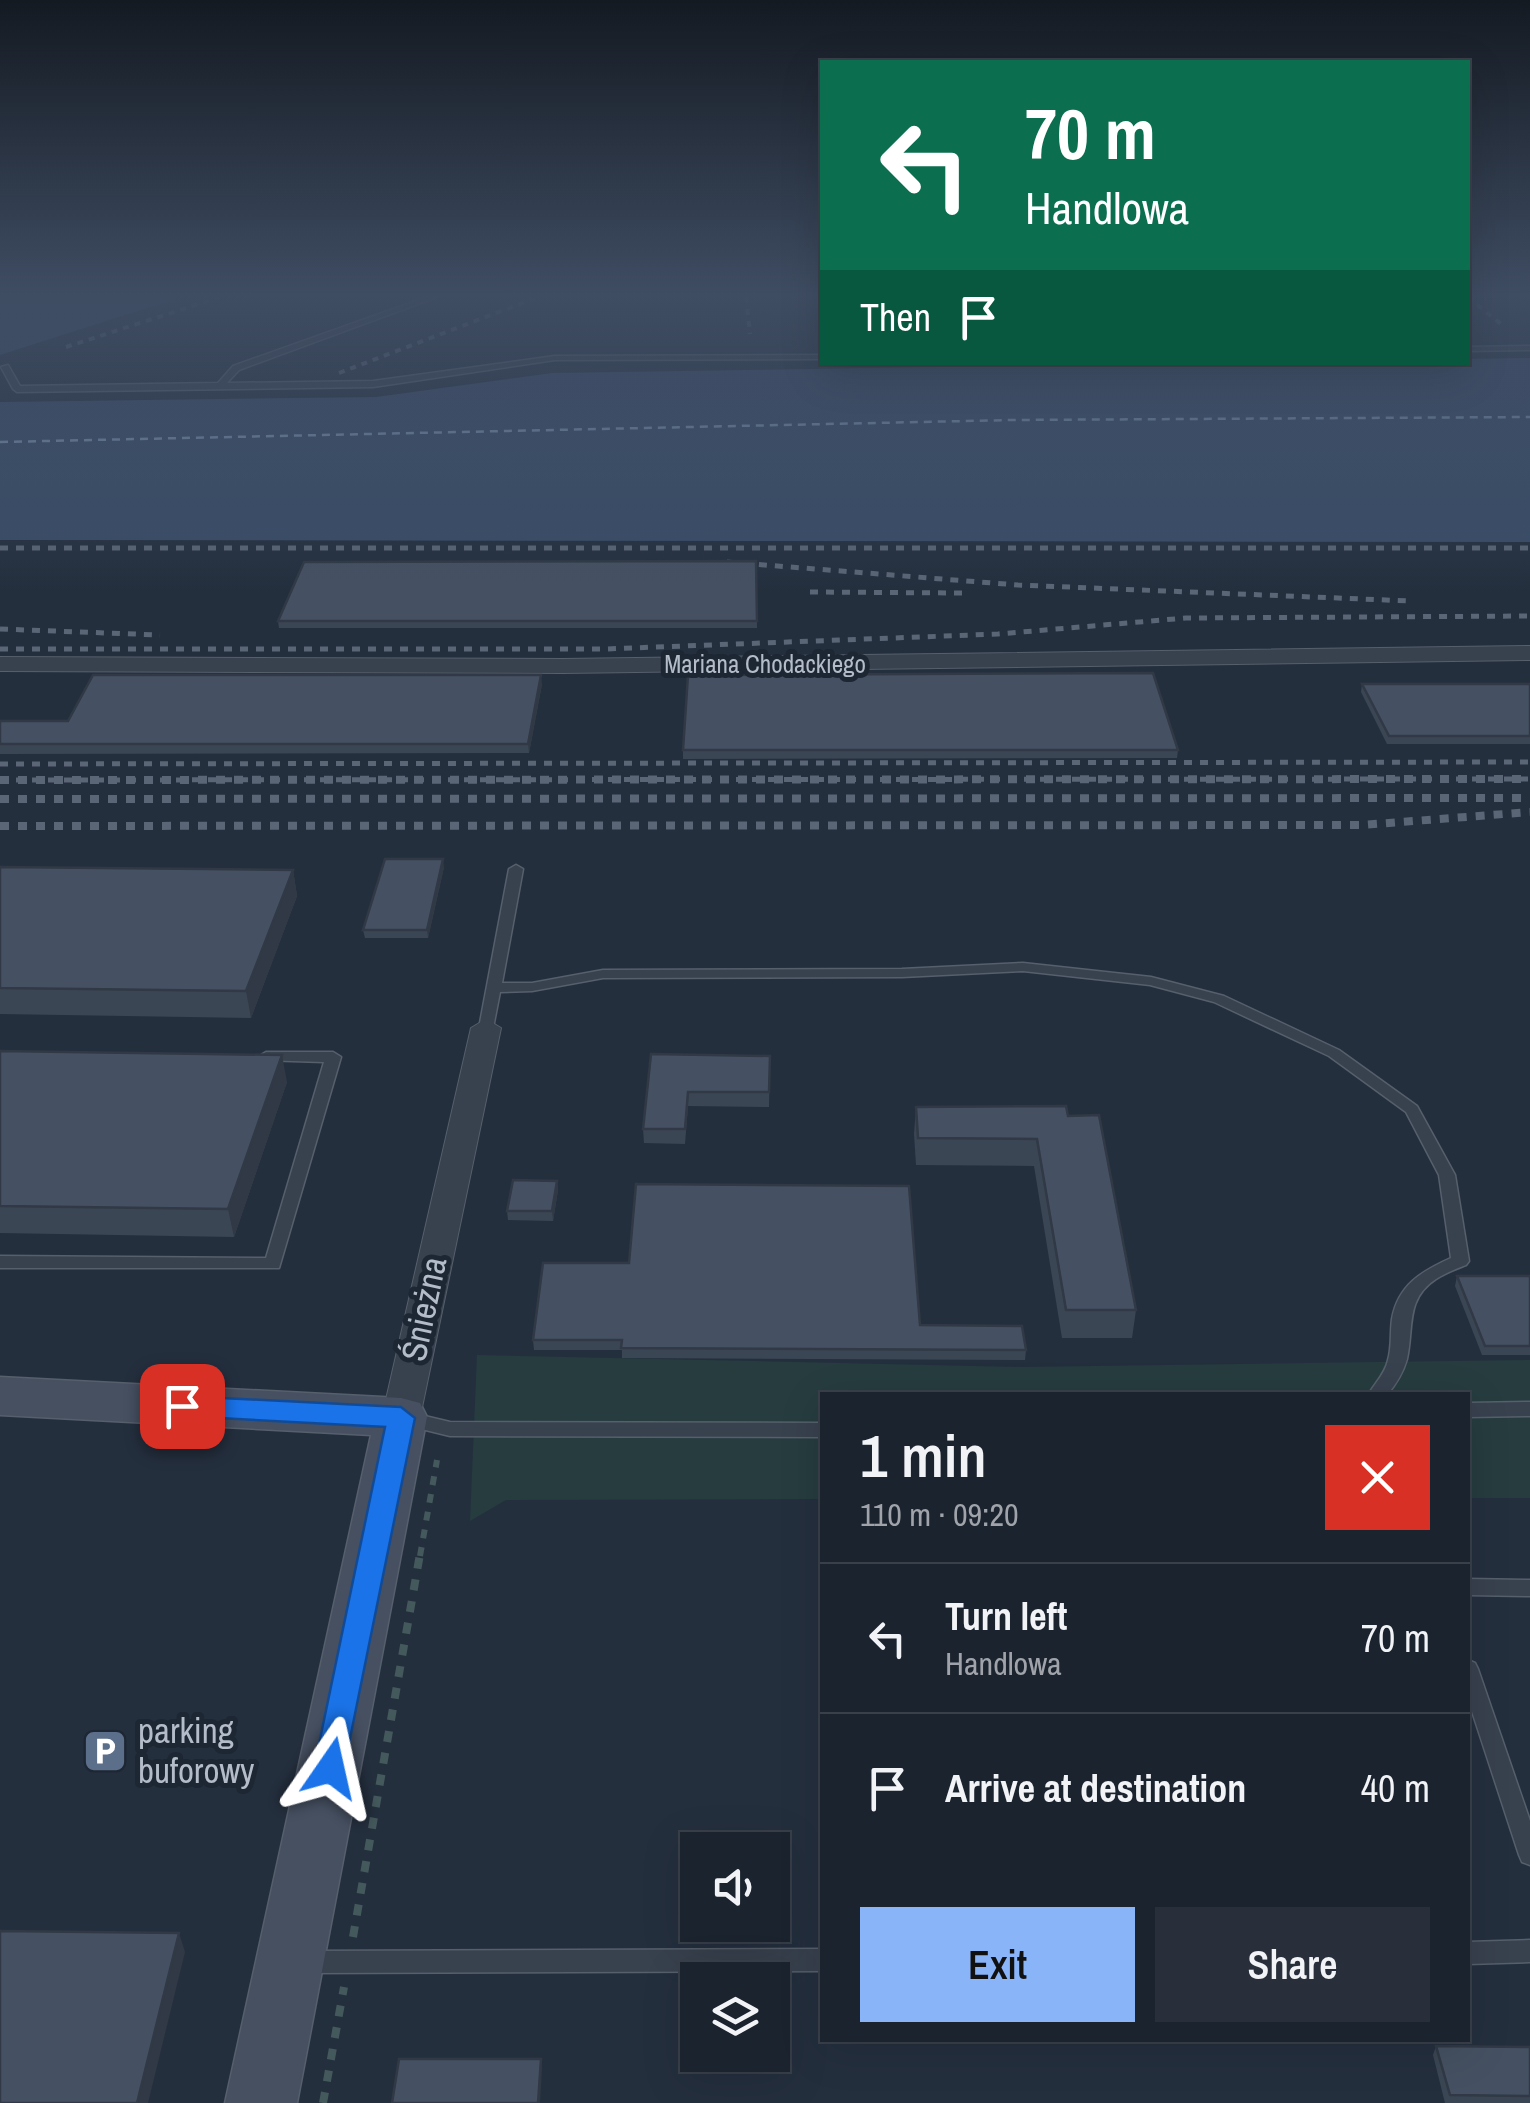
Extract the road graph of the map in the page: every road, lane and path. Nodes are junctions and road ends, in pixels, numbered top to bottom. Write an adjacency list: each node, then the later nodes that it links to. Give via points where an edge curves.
1 (1530, 652): 2 (street, Mariana Chodackiego, via 563,666)
2 (0, 664)
3 (516, 868): 4 (lane, Śnieżna)
4 (494, 988): 5 (lane, Śnieżna); 8 (lane, via 602,974 1023,967 1151,981 1273,1022 1334,1053 1412,1108 1447,1176 1460,1261 1412,1286 1403,1304 1394,1373)
5 (486, 1028): 12 (street, Śnieżna)
6 (255, 1056): 7 (lane, via 333,1057 273,1264)
7 (2, 1266)
8 (1378, 1392)
9 (0, 1396): 12 (street)
10 (1530, 1409): 11 (lane)
11 (1470, 1410)
12 (422, 1423): 13 (lane); 21 (street, Śnieżna); 21 (path)
13 (820, 1430)
14 (1470, 1587): 15 (lane)
15 (1530, 1588)
16 (1470, 1675): 17 (lane)
17 (1530, 1855)
18 (1530, 1951): 19 (lane)
19 (1470, 1953)
20 (820, 1960): 21 (lane)
21 (319, 1962): 22 (street, Śnieżna); 23 (path)
22 (262, 2103)
23 (323, 2103)

